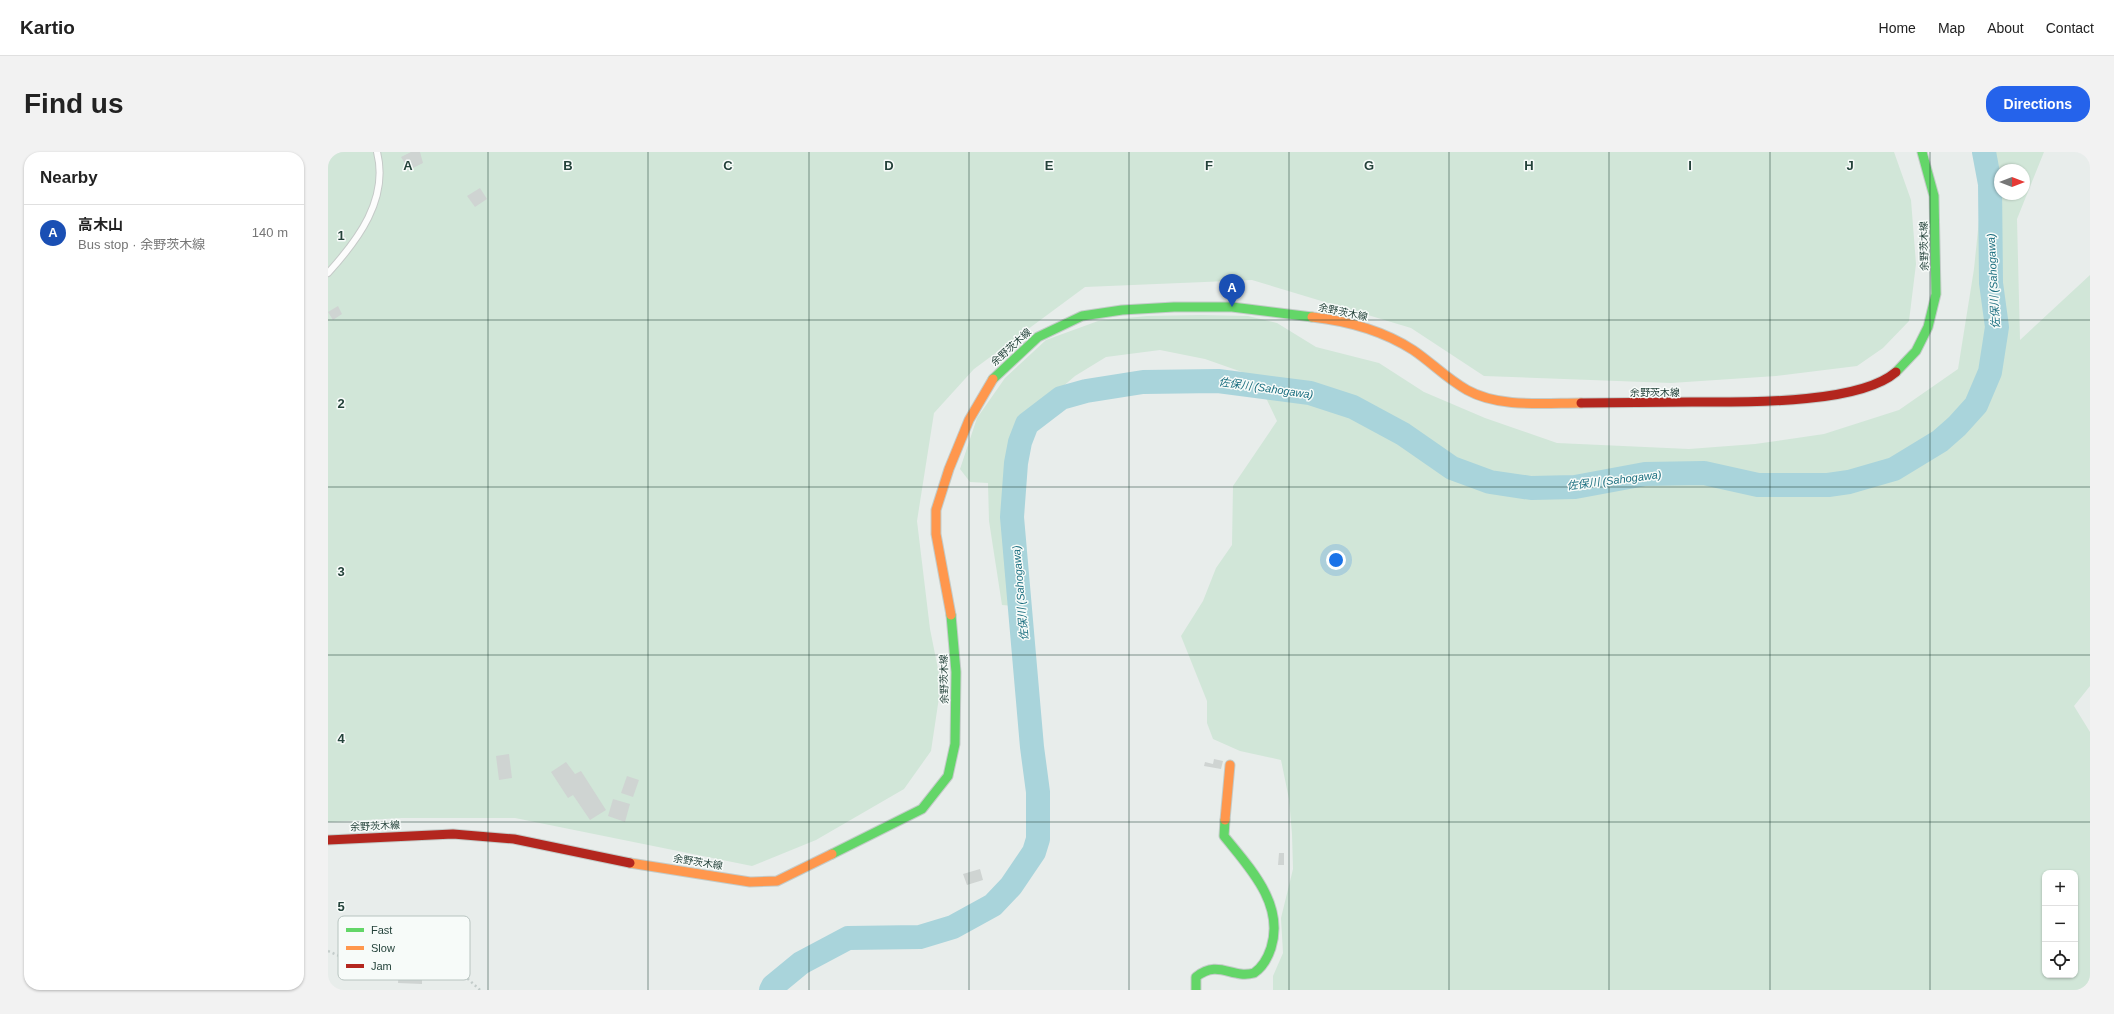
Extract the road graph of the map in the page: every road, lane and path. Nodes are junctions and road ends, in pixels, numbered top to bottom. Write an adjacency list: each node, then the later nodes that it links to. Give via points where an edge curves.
1 (377, 152): 3 (lane, via 380,164 378,194 369,218)
2 (1922, 152): 5 (main road, 余野茨木線, via 1934,196 1936,294 1928,327 1916,351 1895,374 1866,388 1837,395 1759,402 1534,403 1495,400 1467,390 1413,350 1388,336 1362,326 1332,319 1232,307 1122,310 1082,316 1038,337 993,378 969,420 936,510 936,534 953,623 956,672 955,744 948,776 922,809 777,881 750,882 619,861 514,839 453,834)
3 (328, 273)
4 (1230, 765): 10 (main road, via 1224,836 1256,876 1267,895 1275,924 1273,945 1264,963 1253,973 1243,974 1220,968 1202,971 1196,977)
5 (328, 840)
6 (328, 951): 7 (path)
7 (338, 955)
8 (469, 980): 9 (path)
9 (480, 990)
10 (1196, 990)

